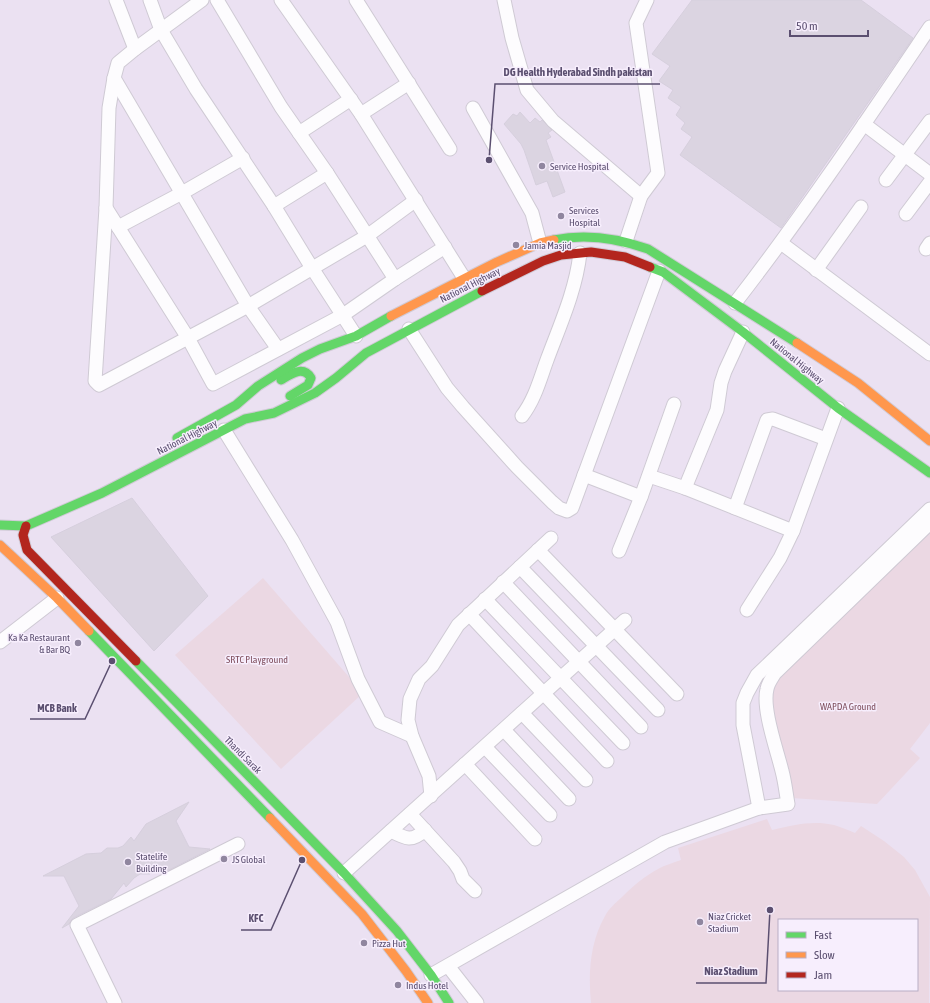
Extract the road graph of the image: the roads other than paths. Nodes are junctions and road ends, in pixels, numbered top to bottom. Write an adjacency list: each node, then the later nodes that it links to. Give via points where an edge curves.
1 (116, 0): 11 (street)
2 (150, 0): 10 (street)
3 (202, 0): 10 (street)
4 (217, 0): 19 (street)
5 (281, 0): 14 (street)
6 (356, 0): 13 (street)
7 (504, 0): 28 (street, via 527,90 553,120)
8 (647, 0): 28 (street, via 636,23 658,173)
9 (930, 27): 18 (street)
10 (161, 30): 11 (street); 22 (street, via 196,89)
11 (135, 49): 12 (street, via 118,63)
12 (114, 78): 27 (street); 32 (street, via 109,108)
13 (409, 83): 16 (street); 20 (street)
14 (351, 99): 16 (street); 19 (street)
15 (473, 108): 38 (street, via 532,212)
16 (361, 114): 29 (street)
17 (930, 121): 21 (street)
18 (864, 124): 21 (street); 39 (street)
19 (299, 133): 23 (street)
20 (450, 149)
21 (905, 155): 24 (street); 25 (street)
22 (243, 158): 27 (street); 30 (street)
23 (327, 173): 30 (street); 35 (street)
24 (930, 174)
25 (886, 180)
26 (930, 182): 33 (street)
27 (182, 193): 34 (street); 48 (street)
28 (641, 196): 37 (street)
29 (416, 200): 35 (street); 40 (street)
30 (274, 206): 42 (street)
31 (861, 207): 44 (street)
32 (106, 208): 34 (street); 53 (street, via 95,381 99,385)
33 (906, 214)
34 (118, 227): 53 (street)
35 (367, 236): 42 (street); 46 (street)
36 (567, 237): 37 (main road, National Highway, via 600,237); 38 (main road, National Highway); 41 (main road)
37 (626, 241): 47 (main road, National Highway, via 648,249)
38 (540, 243): 45 (main road, National Highway)
39 (781, 243): 44 (street); 47 (street)
40 (445, 247): 45 (street); 46 (street)
41 (574, 254): 43 (main road, National Highway, via 591,252 625,257); 50 (main road, National Highway, via 543,261); 62 (street, via 578,271 564,317 533,399)
42 (312, 268): 48 (street); 49 (street)
43 (659, 270): 51 (main road, National Highway); 71 (street)
44 (816, 270): 56 (street)
45 (464, 278): 52 (main road, National Highway)
46 (395, 279): 49 (street)
47 (735, 303): 54 (main road, National Highway)
48 (248, 306): 53 (street); 55 (street)
49 (343, 315): 52 (street); 55 (street)
50 (410, 329): 64 (main road, National Highway, via 366,353 315,392 274,413); 71 (street, via 455,398 517,467 559,508 567,511 572,508)
51 (743, 332): 59 (main road, National Highway); 73 (street, via 725,371 717,410)
52 (356, 336): 60 (main road, National Highway, via 302,358 258,386)
53 (188, 338): 55 (street, via 213,384)
54 (795, 342): 57 (main road); 68 (main road, National Highway, via 858,383)
55 (278, 349)
56 (930, 354)
57 (847, 387)
58 (674, 404): 72 (street)
59 (838, 404): 65 (main road, National Highway); 67 (street)
60 (236, 405): 64 (main road, via 293,373 302,370 309,373 311,378 308,385); 69 (main road, National Highway)
61 (881, 412): 68 (main road)
62 (522, 416)
63 (864, 416): 65 (main road)
64 (245, 419): 66 (main road, National Highway)
65 (866, 428): 70 (main road, National Highway)
66 (224, 430): 79 (main road, National Highway, via 102,493); 103 (street, via 292,540 337,622 358,679 380,722)
67 (826, 439): 75 (street, via 774,419 767,420); 80 (street)
68 (928, 440)
69 (167, 444)
70 (930, 473)
71 (584, 475): 74 (street)
72 (649, 476): 73 (street); 74 (street)
73 (685, 488): 75 (street)
74 (641, 497): 84 (street)
75 (735, 508): 80 (street)
76 (930, 509): 111 (street, via 754,680 743,703 742,713)
77 (930, 522): 111 (street, via 770,680 766,697 768,715 788,804)
78 (0, 525): 79 (main road, National Highway)
79 (26, 526): 118 (main road, Thandi Sarak, via 23,535 27,550)
80 (793, 531): 89 (street, via 780,558)
81 (551, 538): 83 (street)
82 (0, 545): 87 (main road)
83 (538, 550): 85 (street); 92 (street)
84 (619, 550)
85 (520, 567): 86 (street); 94 (street)
86 (503, 582): 88 (street); 95 (street)
87 (57, 598): 93 (street); 123 (main road, via 362,914)
88 (485, 599): 90 (street); 96 (street)
89 (747, 610)
90 (469, 614): 97 (street); 103 (street, via 458,625 432,666 419,679 410,699 408,720)
91 (625, 620): 92 (street)
92 (615, 629): 94 (street); 98 (street)
93 (0, 642)
94 (597, 646): 95 (street); 99 (street)
95 (579, 662): 96 (street); 101 (street)
96 (561, 678): 97 (street); 104 (street)
97 (545, 693): 100 (street); 106 (street)
98 (677, 694)
99 (658, 710)
100 (522, 713): 102 (street); 108 (street)
101 (641, 727)
102 (504, 730): 105 (street); 110 (street)
103 (412, 736): 109 (street, via 429,776)
104 (623, 743)
105 (485, 747): 107 (street); 113 (street)
106 (607, 761)
107 (465, 764): 109 (street); 116 (street)
108 (586, 780)
109 (431, 796): 112 (street)
110 (568, 799)
111 (760, 808): 120 (street, via 666,842)
112 (410, 814): 114 (street); 115 (street)
113 (550, 815)
114 (425, 830): 115 (street, via 412,839); 119 (street, via 454,862 460,870 462,879)
115 (391, 832): 118 (street)
116 (535, 839)
117 (238, 844): 122 (street, via 77,925)
118 (344, 873): 121 (main road, Thandi Sarak, via 397,932)
119 (474, 891)
120 (448, 966): 121 (street); 125 (street)
121 (431, 975): 124 (main road, Thandi Sarak)
122 (115, 1003)
123 (428, 1003)
124 (449, 1003)
125 (477, 1003)
126 (481, 1003): 127 (street)
127 (487, 1003)

